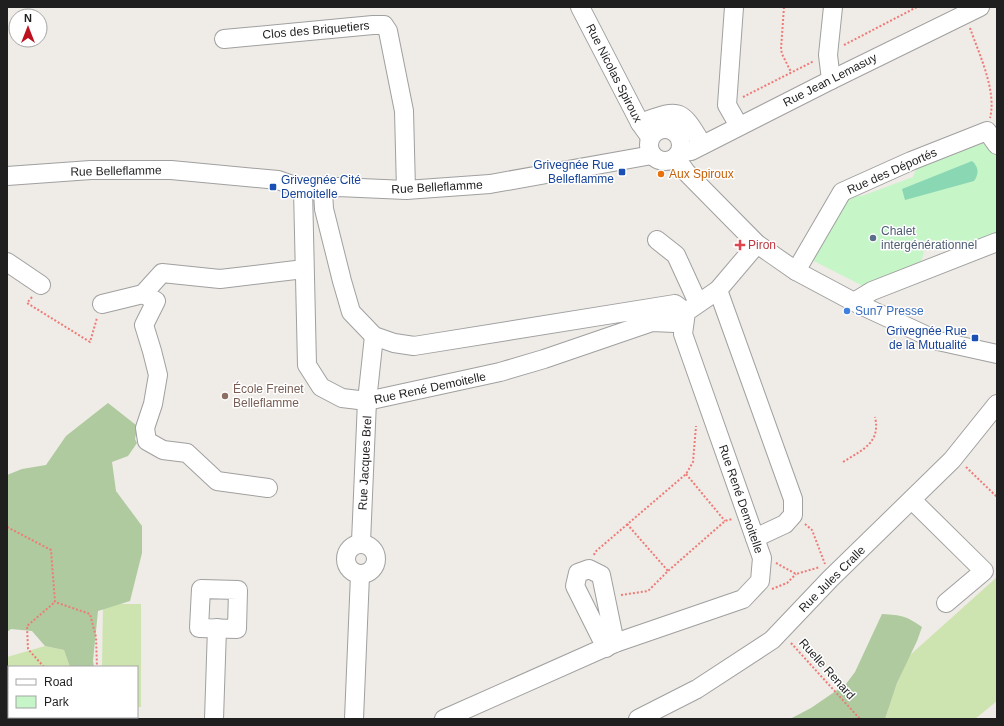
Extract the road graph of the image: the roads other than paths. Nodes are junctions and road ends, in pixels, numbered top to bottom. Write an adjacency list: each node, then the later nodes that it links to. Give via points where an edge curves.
1 (580, 7): 8 (street, Rue Nicolas Spiroux)
2 (734, 7): 7 (street, via 727,105)
3 (833, 7): 6 (street, via 828,55)
4 (969, 9): 6 (street, Rue Jean Lemasuy)
5 (224, 39): 14 (street, Clos des Briquetiers, via 384,25 388,30 404,111)
6 (831, 80): 7 (street, Rue Jean Lemasuy)
7 (739, 126): 9 (street, Rue Jean Lemasuy)
8 (647, 138): 9 (street, via 668,113 679,114 688,121); 11 (street, via 659,160 668,162); 11 (street, Rue Nicolas Spiroux, via 660,129 673,129 682,139); 14 (street, Rue Belleflamme, via 490,184)
9 (702, 144): 11 (street, Rue Jean Lemasuy)
10 (997, 145): 23 (street, Rue des Déportés, via 987,131 842,192)
11 (678, 155): 20 (street, Rue Nicolas Spiroux, via 686,172)
12 (7, 176): 13 (street, Rue Belleflamme, via 91,170 171,170 278,180)
13 (303, 189): 15 (street, Rue Belleflamme); 17 (street, Rue René Demoitelle)
14 (406, 190): 15 (street, Rue Belleflamme, via 338,187)
15 (322, 191): 16 (street)
16 (324, 209): 17 (street); 30 (street, via 351,312)
17 (304, 210): 22 (street, Rue René Demoitelle)
18 (657, 240): 29 (street, via 676,255)
19 (997, 242): 27 (street, via 872,291)
20 (757, 244): 23 (street, Rue Nicolas Spiroux); 25 (street, Rue René Demoitelle)
21 (7, 262): 24 (street)
22 (304, 269): 26 (street, via 220,279 162,273); 32 (street, Rue René Demoitelle, via 307,365 321,387 342,398)
23 (796, 271): 27 (street, Rue Nicolas Spiroux)
24 (41, 285)
25 (718, 290): 29 (street, Rue René Demoitelle); 36 (street, via 793,499 793,515 785,524)
26 (143, 294): 28 (street); 34 (street, via 156,301 144,325 158,375 153,404 145,428 147,441 163,450 187,452 216,481)
27 (854, 302): 31 (street, Rue Nicolas Spiroux, via 938,341)
28 (102, 304)
29 (692, 308): 30 (street, via 675,304 414,346); 32 (street, Rue René Demoitelle, via 675,323 652,322 500,372); 36 (street, Rue René Demoitelle, via 683,334)
30 (374, 336): 32 (street, Rue Jacques Brel)
31 (997, 354)
32 (368, 401): 41 (street, Rue Jacques Brel, via 361,542 372,547 377,560 372,570 360,575)
33 (997, 404): 35 (street, Rue Jules Cralle, via 954,457)
34 (268, 488)
35 (912, 500): 37 (street, via 984,570); 43 (street, Rue Jules Cralle, via 830,579 772,640 697,689)
36 (755, 538): 39 (street, Rue René Demoitelle, via 762,558 760,581 743,599)
37 (946, 603)
38 (217, 628): 40 (street)
39 (610, 646): 39 (street, via 606,598 601,575 589,569 578,573 575,586); 42 (street, Rue René Demoitelle)
40 (214, 719)
41 (354, 719)
42 (444, 719)
43 (638, 719)

